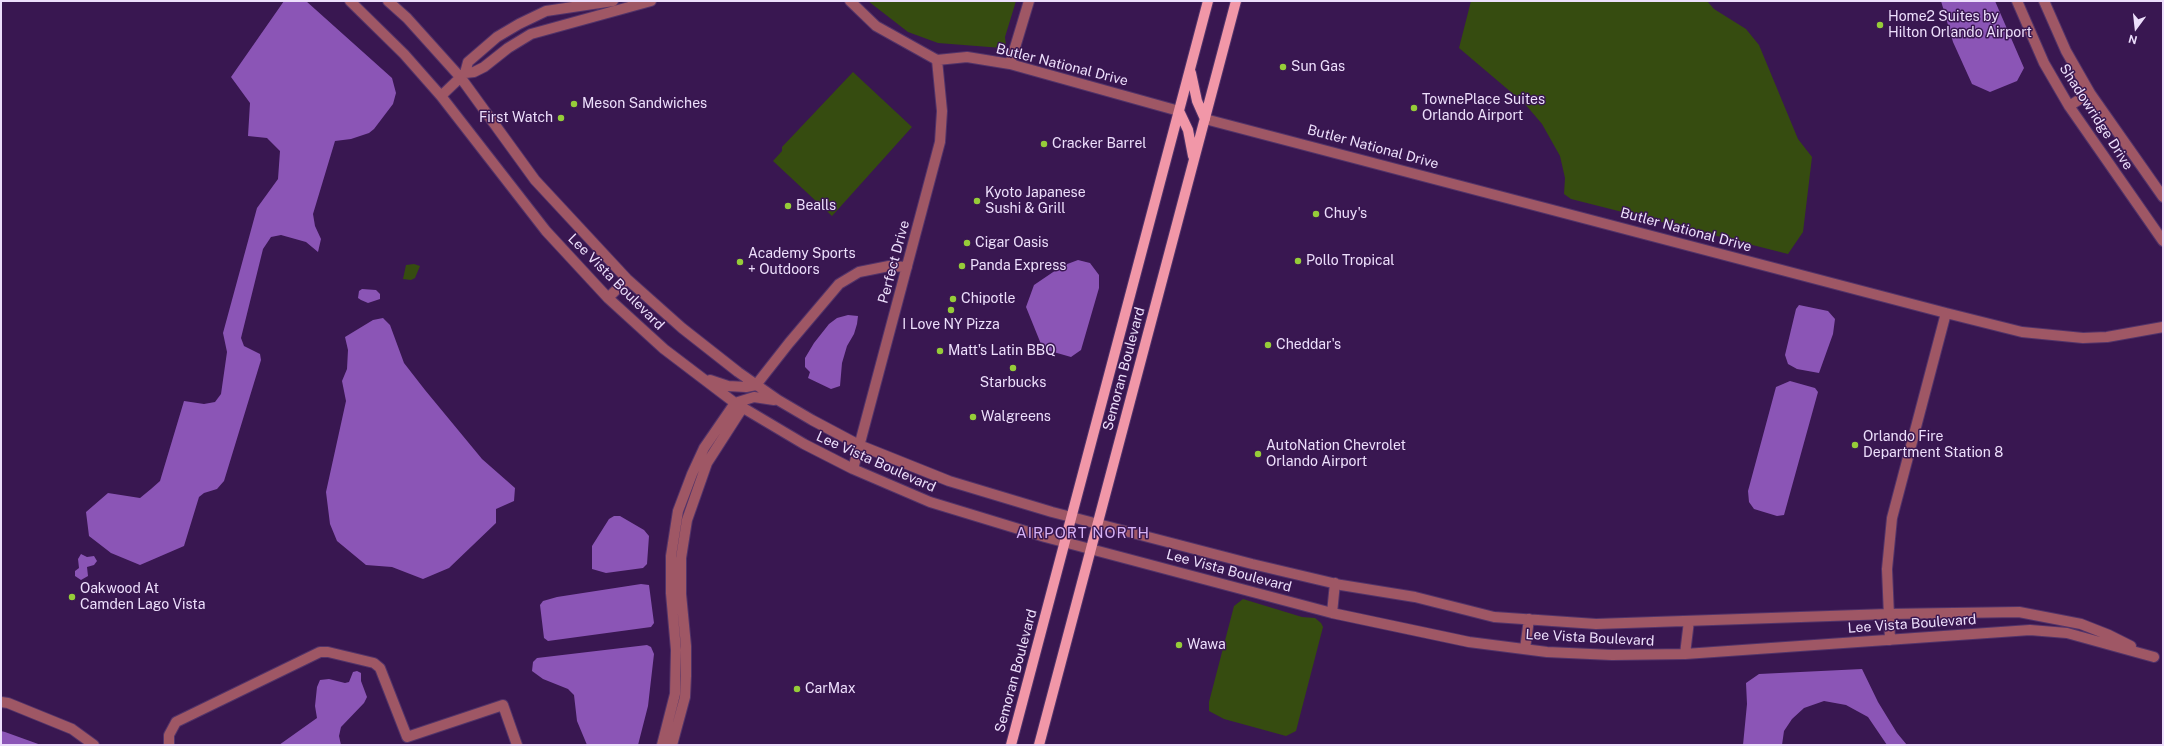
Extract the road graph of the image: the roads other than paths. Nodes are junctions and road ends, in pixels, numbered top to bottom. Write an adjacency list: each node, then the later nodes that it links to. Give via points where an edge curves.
1 (350, 1): 16 (street, Lee Vista Boulevard, via 404,54)
2 (388, 1): 14 (street, Lee Vista Boulevard)
3 (613, 1): 14 (street, via 546,11 519,24 497,36 468,62)
4 (652, 1): 14 (street, via 531,34 484,67)
5 (850, 1): 11 (street, via 876,26)
6 (1029, 1): 12 (street)
7 (1208, 1): 13 (main road, Semoran Boulevard)
8 (1236, 1): 19 (main road, Semoran Boulevard)
9 (2017, 1): 17 (street, Shadowridge Drive, via 2044,62)
10 (2044, 1): 15 (street, Shadowridge Drive, via 2066,51)
11 (937, 60): 12 (street, Butler National Drive, via 967,57); 23 (street, Perfect Drive, via 942,111 940,142)
12 (1010, 64): 18 (street, Butler National Drive)
13 (1191, 69): 18 (main road, Semoran Boulevard); 19 (main road, via 1197,101)
14 (463, 75): 16 (street); 24 (street, Lee Vista Boulevard, via 535,180)
15 (2090, 93): 17 (street); 21 (street, Shadowridge Drive)
16 (441, 96): 25 (street, Lee Vista Boulevard, via 546,231)
17 (2069, 106): 22 (street, Shadowridge Drive)
18 (1179, 111): 20 (main road, via 1188,130); 34 (main road, Semoran Boulevard)
19 (1205, 118): 20 (main road, Semoran Boulevard); 26 (street, Butler National Drive)
20 (1194, 162): 35 (main road, Semoran Boulevard)
21 (2163, 197)
22 (2163, 241)
23 (907, 267): 29 (street, via 889,266 860,272 839,284); 32 (street, Perfect Drive)
24 (627, 279): 25 (street); 29 (street, Lee Vista Boulevard, via 687,333)
25 (608, 298): 28 (street, Lee Vista Boulevard, via 664,349)
26 (1946, 313): 27 (street, Butler National Drive, via 2022,332 2072,338 2107,337); 40 (street, via 1892,518 1887,569)
27 (2163, 327)
28 (701, 377): 29 (street, via 728,386); 31 (street, Lee Vista Boulevard)
29 (756, 385): 30 (street, Lee Vista Boulevard)
30 (778, 400): 31 (street, via 754,397); 32 (street, Lee Vista Boulevard)
31 (739, 405): 33 (street, Lee Vista Boulevard, via 804,444); 51 (street, via 704,448 678,511 671,556 676,650 675,694); 52 (street, via 707,463 687,520 681,558 680,594 686,646 686,676 684,697)
32 (859, 445): 33 (street, Perfect Drive); 34 (street, Lee Vista Boulevard, via 949,481)
33 (853, 469): 36 (street, Lee Vista Boulevard, via 930,502)
34 (1071, 517): 35 (street, Lee Vista Boulevard); 36 (main road, Semoran Boulevard)
35 (1098, 523): 37 (main road, Semoran Boulevard); 38 (street, Lee Vista Boulevard)
36 (1065, 542): 37 (street, Lee Vista Boulevard); 53 (main road, Semoran Boulevard)
37 (1091, 549): 39 (street, Lee Vista Boulevard); 54 (main road, Semoran Boulevard)
38 (1335, 583): 39 (street); 41 (street, Lee Vista Boulevard, via 1414,597 1494,617)
39 (1332, 613): 44 (street, Lee Vista Boulevard, via 1412,631)
40 (1888, 614): 42 (street, Lee Vista Boulevard); 43 (street); 46 (street, Lee Vista Boulevard, via 2002,611 2039,614 2109,634)
41 (1529, 619): 42 (street, Lee Vista Boulevard, via 1596,624); 44 (street)
42 (1689, 621): 45 (street)
43 (1890, 640): 45 (street, Lee Vista Boulevard); 46 (street, Lee Vista Boulevard, via 2030,630 2067,633)
44 (1525, 649): 45 (street, Lee Vista Boulevard, via 1612,655)
45 (1685, 654)
46 (2158, 659)
47 (1, 702): 48 (street, via 72,730)
48 (94, 745)
49 (169, 745): 50 (street, via 169,735 176,722 320,652 328,652 374,663 380,668 406,737 503,705)
50 (517, 745)
51 (662, 745)
52 (672, 745)
53 (1011, 745)
54 (1039, 745)

